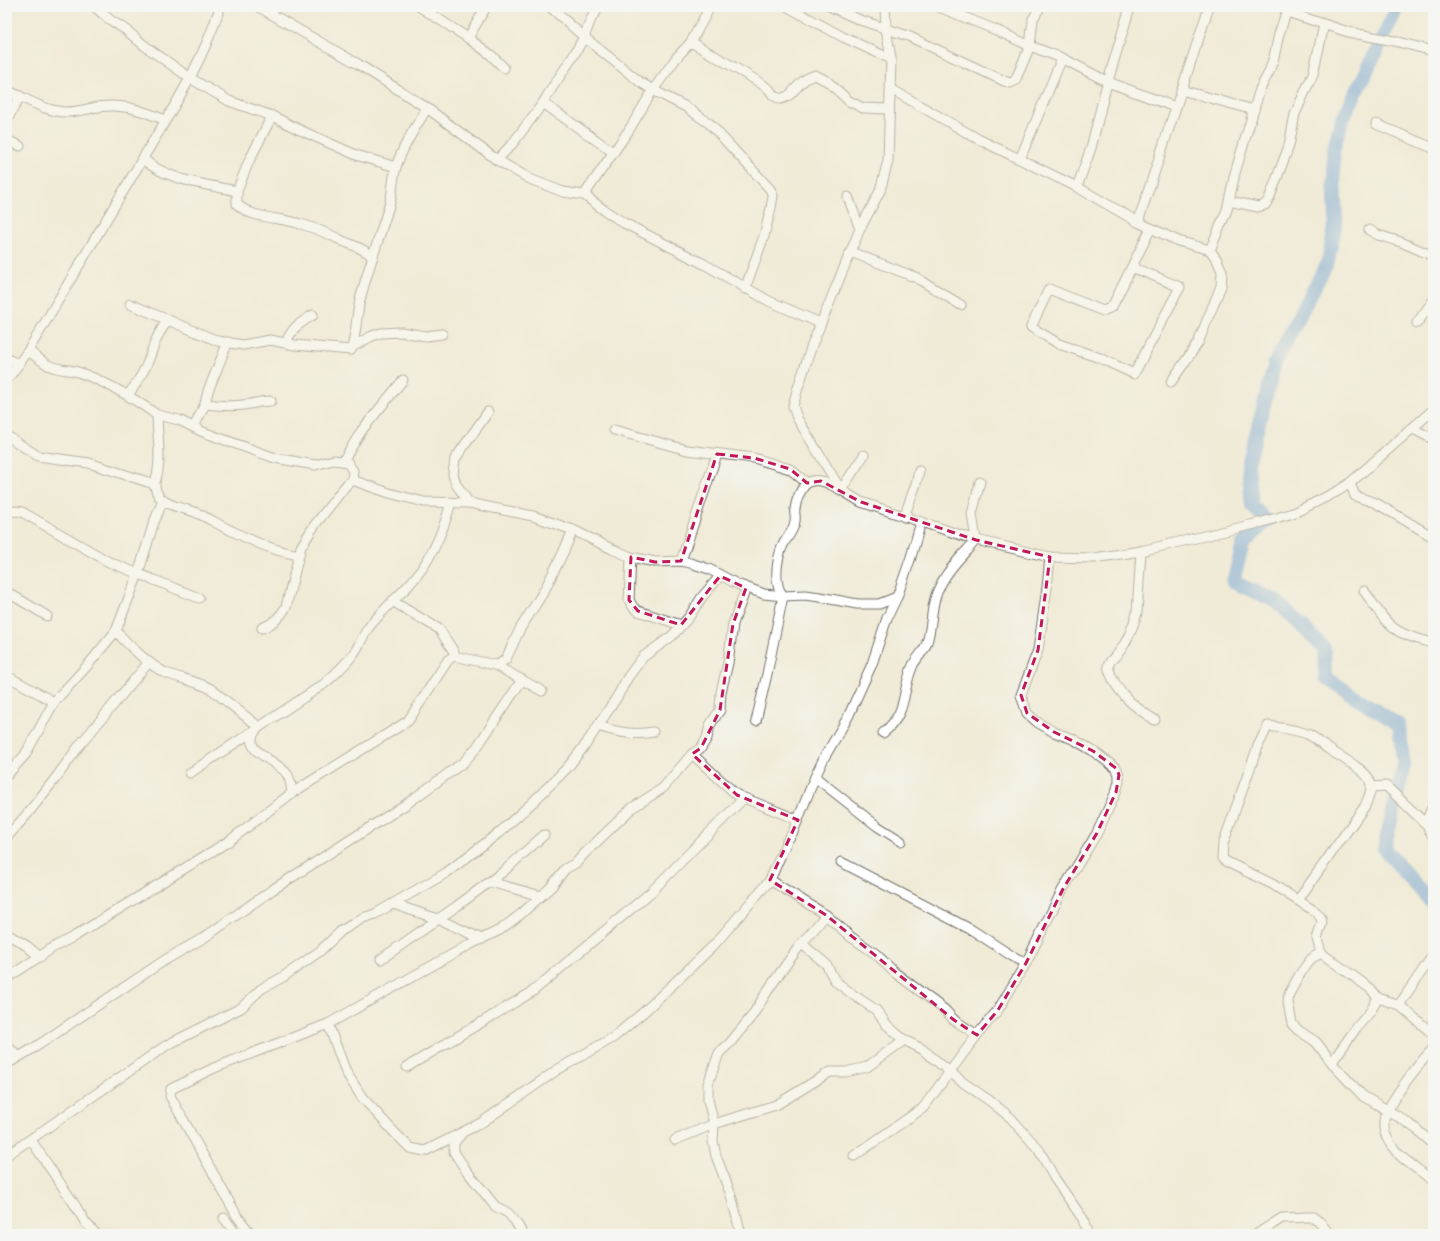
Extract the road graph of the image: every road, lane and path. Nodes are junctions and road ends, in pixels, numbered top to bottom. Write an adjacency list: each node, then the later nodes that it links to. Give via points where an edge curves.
1 (95, 7): 27 (street)
2 (220, 7): 27 (street)
3 (258, 7): 36 (street, via 341,53)
4 (420, 7): 19 (street)
5 (486, 7): 19 (street)
6 (550, 7): 20 (street)
7 (599, 7): 20 (street)
8 (710, 7): 21 (street)
9 (788, 7): 25 (street)
10 (831, 7): 18 (street)
11 (885, 7): 18 (street)
12 (939, 7): 22 (street)
13 (1040, 7): 22 (street, via 1033,19)
14 (1130, 7): 28 (street)
15 (1209, 7): 31 (street)
16 (1287, 9): 17 (street); 38 (street, via 1274,57)
17 (1324, 25): 23 (street); 55 (street, via 1313,74 1295,114 1282,169 1269,199 1265,205 1258,207)
18 (886, 28): 22 (street, via 1010,83 1015,81); 25 (street)
19 (468, 38): 26 (street)
20 (584, 38): 30 (street); 34 (street)
21 (691, 42): 30 (street); 37 (street, via 754,79 780,99 786,98 800,83 815,75 827,81 849,101 863,108)
22 (1030, 46): 24 (street)
23 (1433, 51)
24 (1062, 58): 28 (street); 48 (street)
25 (891, 60): 29 (street)
26 (504, 68)
27 (190, 78): 39 (street, via 229,101); 41 (street)
28 (1108, 82): 35 (street); 51 (street, via 1091,148)
29 (890, 89): 37 (street); 48 (street, via 978,139)
30 (654, 90): 46 (street); 67 (street, via 686,107 710,124 770,189 773,196 771,208)
31 (1181, 90): 35 (street); 38 (street)
32 (8, 91): 33 (street)
33 (20, 96): 40 (street); 41 (street, via 45,109 58,112 117,106 134,108)
34 (543, 103): 46 (street); 49 (street)
35 (1175, 107): 56 (street)
36 (427, 108): 49 (street); 50 (street, via 407,141)
37 (889, 110): 58 (street, via 888,161 880,191)
38 (1254, 110): 55 (street)
39 (272, 116): 50 (street, via 356,155); 52 (street)
40 (7, 120)
41 (166, 120): 47 (street)
42 (1376, 124): 45 (street)
43 (7, 140): 44 (street)
44 (20, 146)
45 (1433, 148)
46 (613, 152): 53 (street)
47 (142, 159): 52 (street, via 153,168 173,175); 79 (street)
48 (1020, 159): 51 (street)
49 (497, 160): 53 (street, via 546,187)
50 (396, 168): 62 (street, via 389,206)
51 (1077, 187): 56 (street)
52 (237, 191): 62 (street, via 236,204 242,209 322,230 363,249)
53 (584, 195): 67 (street, via 624,223)
54 (848, 197): 58 (street)
55 (1229, 201): 60 (street)
56 (1138, 222): 57 (street)
57 (1151, 228): 60 (street, via 1178,241); 64 (street)
58 (860, 229): 61 (street)
59 (1369, 230): 63 (street)
60 (1210, 250): 84 (street, via 1222,271 1221,286 1198,343)
61 (851, 252): 70 (street, via 917,278); 73 (street)
62 (372, 256): 78 (street, via 361,296)
63 (1433, 256)
64 (1136, 259): 65 (street); 66 (street)
65 (1132, 268): 66 (street); 66 (street, via 1112,307 1103,311 1049,289 1031,327 1059,344 1100,358 1134,374 1180,287)
66 (1142, 270)
67 (746, 288): 73 (street)
68 (1433, 302): 74 (street)
69 (130, 304): 72 (street)
70 (961, 305)
71 (313, 315): 77 (street, via 295,326)
72 (169, 320): 76 (street, via 218,341); 85 (street, via 154,344 140,379)
73 (820, 323): 105 (street, via 793,406 797,418)
74 (1417, 323)
75 (442, 334): 78 (street, via 426,336 401,332 381,333)
76 (228, 342): 77 (street, via 243,345 270,340); 87 (street)
77 (286, 343): 78 (street, via 345,350 351,350)
78 (352, 347)
79 (28, 351): 81 (street); 85 (street, via 54,367 79,373)
80 (7, 359): 81 (street)
81 (19, 364): 82 (street)
82 (7, 380)
83 (403, 380): 98 (street, via 362,430)
84 (1171, 382)
85 (128, 395): 90 (street)
86 (271, 401): 87 (street, via 243,406)
87 (205, 404): 91 (street)
88 (1433, 410): 92 (street)
89 (488, 412): 108 (street, via 455,459 453,474 456,484)
90 (157, 415): 91 (street, via 179,420); 104 (street, via 159,449 158,471)
91 (194, 427): 98 (street, via 275,458 314,465 333,460)
92 (1411, 428): 95 (street); 103 (street)
93 (614, 430): 96 (street, via 687,450)
94 (7, 436): 104 (street, via 38,456 89,463)
95 (1433, 439)
96 (717, 454): 102 (street, via 754,458 790,469); 119 (street)
97 (864, 455): 105 (street)
98 (343, 461): 100 (street, via 348,463 353,471)
99 (919, 471): 110 (street)
100 (352, 480): 107 (street, via 424,502); 116 (street, via 314,526 301,546)
101 (980, 482): 114 (street, via 972,514)
102 (807, 483): 105 (street, via 821,481); 125 (street, via 797,500 793,527 783,544 778,565 778,587)
103 (1350, 483): 113 (street, via 1355,496 1376,503); 115 (street, via 1296,512 1275,519)
104 (154, 484): 106 (street)
105 (840, 490): 110 (street, via 861,502)
106 (163, 500): 116 (street, via 271,548); 120 (street)
107 (451, 502): 108 (street); 128 (street, via 444,528 431,556 410,584)
108 (469, 503): 112 (street, via 533,516)
109 (7, 513): 120 (street, via 22,512 109,562)
110 (904, 517): 111 (street)
111 (921, 522): 114 (street); 126 (street)
112 (573, 530): 117 (street); 136 (street, via 544,591 520,629 506,659)
113 (1433, 537)
114 (976, 540): 118 (street); 146 (street, via 940,585 924,651 913,665 902,707 894,723)
115 (1141, 551): 118 (street, via 1094,558); 141 (street, via 1135,621 1119,653 1108,666 1114,683 1121,692 1137,708)
116 (299, 555): 131 (street, via 286,607 272,624)
117 (631, 557): 119 (street, via 655,562); 130 (street, via 629,600 633,607)
118 (1050, 557): 176 (street, via 1038,650 1021,695 1027,713 1037,722 1073,739 1108,761 1117,769 1119,782 1097,832 1063,889)
119 (682, 561): 121 (street, via 709,569)
120 (138, 574): 127 (street); 132 (street)
121 (720, 576): 122 (street); 130 (street)
122 (746, 588): 125 (street, via 764,594); 147 (street, via 733,624 720,710 710,725 701,748)
123 (1364, 591): 133 (street, via 1388,624 1414,638)
124 (7, 592): 129 (street)
125 (783, 596): 126 (street, via 833,599 857,604 878,604); 142 (street)
126 (897, 597): 150 (street, via 861,690)
127 (199, 598)
128 (392, 601): 134 (street, via 440,629); 144 (street, via 367,629 355,653 343,667 324,684)
129 (47, 616)
130 (681, 626): 143 (street, via 672,636 643,657)
131 (262, 628)
132 (116, 631): 135 (street); 140 (street)
133 (1433, 644)
134 (454, 652)
135 (149, 662): 144 (street, via 165,672 207,686); 159 (street)
136 (495, 665): 138 (street); 152 (street, via 454,656 448,660 408,721)
137 (7, 676): 140 (street)
138 (522, 680): 139 (street); 186 (street, via 478,747 464,762 405,805 272,890 205,937 165,960 37,1046)
139 (542, 691)
140 (54, 702): 149 (street, via 25,755)
141 (1155, 720)
142 (756, 721)
143 (598, 726): 145 (street, via 637,734); 166 (street, via 568,767 500,832 446,873)
144 (259, 727): 148 (street); 152 (street, via 253,733 253,748 287,773)
145 (653, 732)
146 (883, 734)
147 (692, 754): 153 (street); 164 (street, via 663,788 632,808 576,863 565,869)
148 (190, 773)
149 (7, 775)
150 (815, 777): 155 (street); 160 (street, via 877,826)
151 (1371, 787): 156 (street, via 1386,786); 165 (street, via 1365,806); 165 (street, via 1370,780 1364,773 1326,748 1318,739 1288,729 1268,726 1258,746 1223,844 1222,858)
152 (292, 793): 174 (street, via 229,841)
153 (744, 799): 155 (street); 189 (street, via 651,892 532,992)
154 (1433, 807): 156 (street)
155 (798, 820): 162 (street)
156 (1427, 825): 158 (street)
157 (544, 835): 163 (street)
158 (1433, 836)
159 (7, 837)
160 (901, 841)
161 (842, 862): 176 (street, via 972,930)
162 (770, 880): 167 (street); 193 (street, via 714,945 614,1037 557,1070 481,1123)
163 (490, 882): 164 (street); 168 (street)
164 (541, 896): 170 (street, via 522,914)
165 (1298, 900): 172 (street, via 1321,918 1317,939)
166 (392, 904): 168 (street); 195 (street, via 341,931 320,951 261,989 241,1008 167,1045)
167 (826, 915): 171 (street); 182 (street, via 876,954 894,972 945,1010 954,1020)
168 (438, 920): 170 (street); 175 (street)
169 (7, 934): 174 (street)
170 (482, 939): 180 (street)
171 (802, 944): 183 (street, via 826,964 839,984 876,1010 887,1025); 192 (street, via 752,1016 720,1053 707,1091)
172 (1321, 953): 178 (street, via 1367,986); 187 (street, via 1312,958 1300,974 1292,987 1288,1002 1292,1024 1316,1042)
173 (1433, 955): 179 (street)
174 (40, 957): 177 (street)
175 (381, 959)
176 (1026, 963): 182 (street, via 998,1010)
177 (7, 978)
178 (1378, 998): 179 (street); 187 (street)
179 (1399, 1006): 181 (street)
180 (328, 1024): 193 (street, via 346,1072 362,1096 410,1148 425,1151); 203 (street, via 214,1068 171,1089 170,1096 237,1216)
181 (1433, 1034)
182 (977, 1035): 190 (street)
183 (904, 1040): 190 (street, via 922,1049); 192 (street, via 867,1067 846,1072 830,1072 776,1105)
184 (7, 1046): 186 (street)
185 (1433, 1049): 191 (street)
186 (18, 1056): 188 (street)
187 (1332, 1062): 191 (street, via 1363,1096)
188 (7, 1064)
189 (407, 1067)
190 (950, 1071): 198 (street, via 923,1108); 206 (street, via 1011,1118 1039,1150 1055,1179 1083,1219)
191 (1387, 1110): 196 (street, via 1416,1128); 199 (street, via 1384,1122 1390,1144 1406,1162)
192 (714, 1124): 194 (street); 205 (street, via 713,1141 716,1156 731,1195)
193 (463, 1132): 204 (street, via 454,1143 454,1152 480,1189 495,1206 508,1213)
194 (675, 1140)
195 (28, 1141): 197 (street); 201 (street, via 36,1145 85,1222)
196 (1433, 1144)
197 (7, 1155)
198 (854, 1156)
199 (1433, 1181)
200 (224, 1218): 202 (street)
201 (96, 1234)
202 (236, 1234)
203 (251, 1234)
204 (523, 1234)
205 (741, 1234)
206 (1087, 1234)
207 (1257, 1234): 208 (street, via 1282,1218 1309,1217 1314,1217 1320,1222)
208 (1329, 1234)

